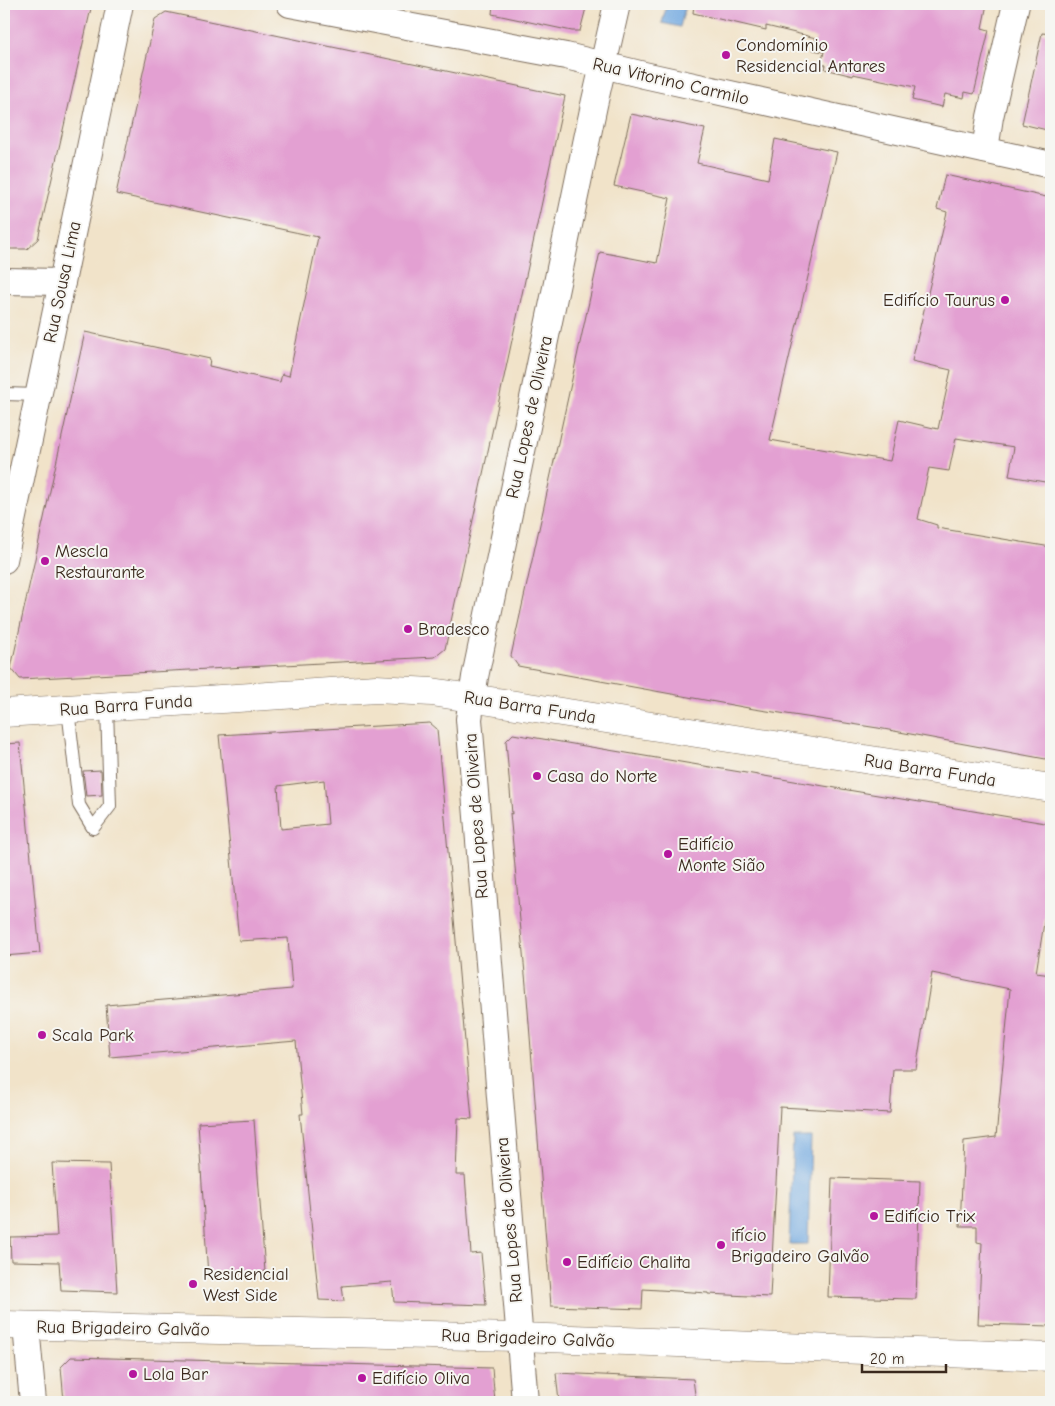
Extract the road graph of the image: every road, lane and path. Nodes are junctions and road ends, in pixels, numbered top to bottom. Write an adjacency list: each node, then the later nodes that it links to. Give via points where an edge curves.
1 (120, 4): 9 (street, Rua Sousa Lima)
2 (290, 4): 5 (street, Rua Vitorino Carmilo, via 566,56)
3 (617, 4): 5 (street, Rua Lopes de Oliveira)
4 (1016, 4): 6 (street)
5 (602, 66): 6 (street, Rua Vitorino Carmilo); 13 (street, Rua Lopes de Oliveira)
6 (984, 150): 7 (street, Rua Vitorino Carmilo)
7 (1051, 165)
8 (4, 281): 9 (street)
9 (62, 282): 11 (street, Rua Sousa Lima)
10 (4, 394): 11 (lane)
11 (38, 395): 12 (street, Rua Sousa Lima)
12 (4, 560)
13 (471, 697): 14 (street, Rua Barra Funda, via 376,689); 17 (street, Rua Barra Funda); 19 (street, Rua Lopes de Oliveira, via 470,737)
14 (107, 707): 15 (street, Rua Barra Funda); 15 (lane, via 110,806 93,828 79,805)
15 (68, 709): 16 (street, Rua Barra Funda)
16 (4, 714)
17 (1051, 788)
18 (15, 1325): 19 (street, Rua Brigadeiro Galvão); 21 (street)
19 (520, 1337): 20 (street, Rua Brigadeiro Galvão); 22 (street, Rua Lopes de Oliveira)
20 (1051, 1357)
21 (33, 1402)
22 (525, 1402)

